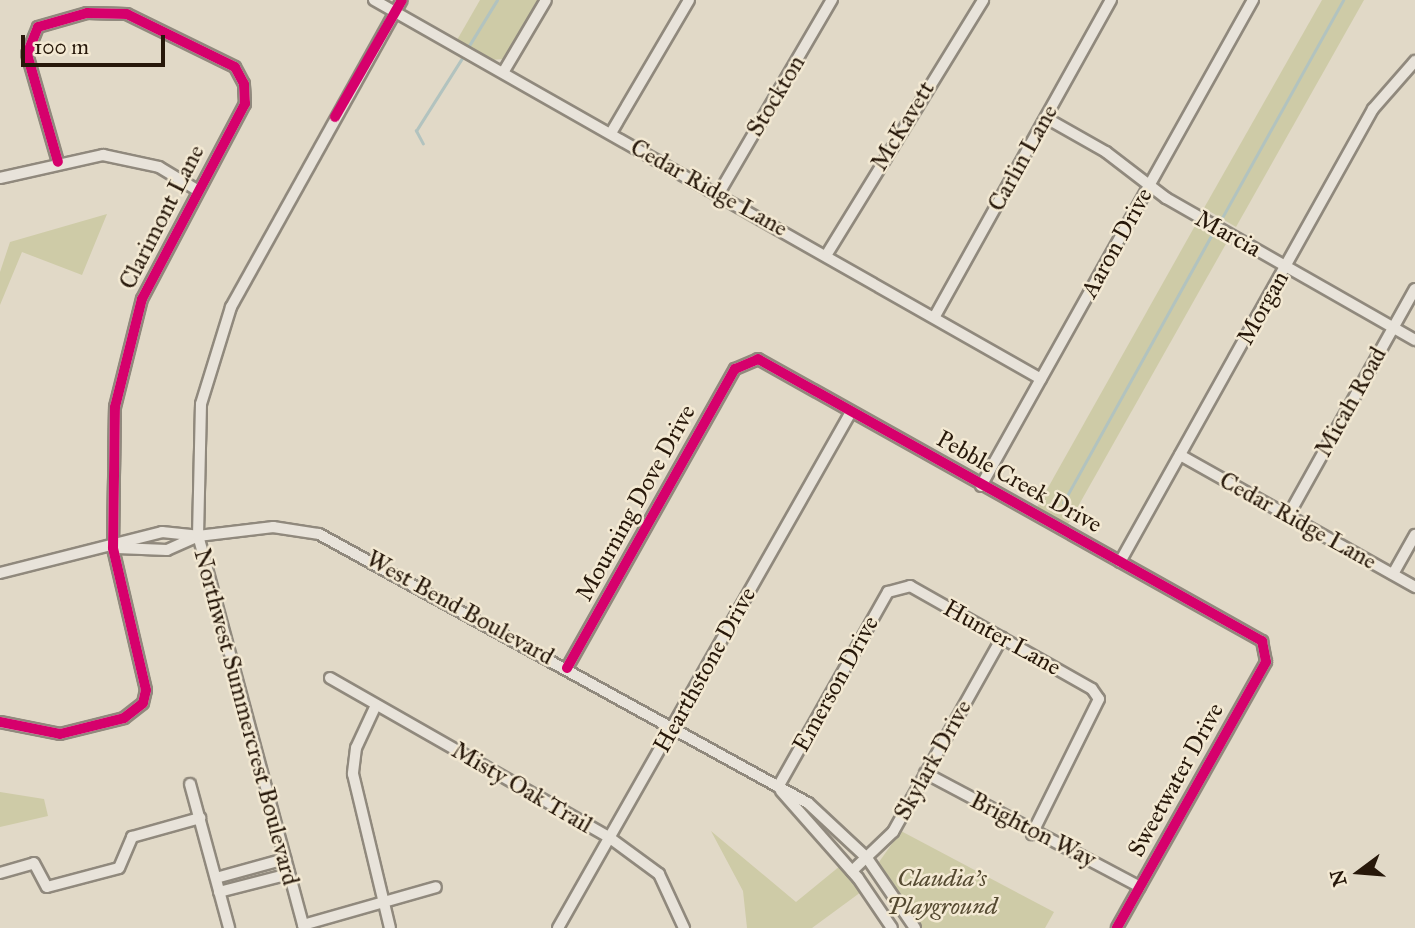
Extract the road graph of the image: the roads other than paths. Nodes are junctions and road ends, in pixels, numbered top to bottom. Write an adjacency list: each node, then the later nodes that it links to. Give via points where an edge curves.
1 (374, 0): 9 (street, Cedar Ridge Lane)
2 (402, 0): 9 (street)
3 (546, 0): 11 (street)
4 (689, 0): 13 (street)
5 (832, 0): 18 (street, Stockton)
6 (983, 0): 19 (street, McKavett)
7 (1111, 0): 12 (street, Carlin Lane)
8 (1253, 0): 16 (street, Aaron Drive)
9 (395, 12): 11 (street, Cedar Ridge Lane); 32 (street, Northwest Summercrest Boulevard, via 231,307 209,368 196,458)
10 (1415, 61): 20 (street, Morgan, via 1373,109)
11 (504, 71): 13 (street, Cedar Ridge Lane)
12 (1046, 118): 16 (street, Marcia); 22 (street, Carlin Lane)
13 (611, 133): 18 (street, Cedar Ridge Lane)
14 (58, 162): 15 (street); 17 (street, via 129,158); 17 (street, Clarimont Lane, via 27,54 38,27 87,13 127,14 235,67 244,84 245,104)
15 (0, 178)
16 (1149, 186): 20 (street, Marcia); 26 (street, Aaron Drive)
17 (197, 190): 33 (street, Clarimont Lane, via 159,261 126,351 110,466)
18 (719, 192): 19 (street, Cedar Ridge Lane)
19 (827, 254): 22 (street, Cedar Ridge Lane)
20 (1286, 267): 23 (street, Marcia); 28 (street, Morgan)
21 (1415, 289): 23 (street, Micah Road)
22 (935, 316): 26 (street, Cedar Ridge Lane)
23 (1393, 328): 24 (street, Marcia); 30 (street, Micah Road)
24 (1415, 340)
25 (744, 360): 27 (street, Pebble Creek Drive, via 758,359); 41 (street, Mourning Dove Drive)
26 (1041, 379): 29 (street, Aaron Drive)
27 (851, 412): 29 (street, Pebble Creek Drive); 45 (street, Hearthstone Drive)
28 (1180, 455): 30 (street, Cedar Ridge Lane); 34 (street, Morgan)
29 (981, 486): 34 (street, Pebble Creek Drive)
30 (1288, 516): 36 (street, Cedar Ridge Lane)
31 (1415, 535): 36 (street)
32 (198, 537): 33 (street, West Bend Boulevard, via 167,550); 33 (street, West Bend Boulevard, via 162,532); 41 (street, West Bend Boulevard, via 273,527 319,534); 53 (street, Northwest Summercrest Boulevard)
33 (113, 548): 35 (street, West Bend Boulevard); 44 (street, Clarimont Lane, via 146,690 143,703 124,718 60,734)
34 (1120, 562): 40 (street, Pebble Creek Drive, via 1262,641)
35 (0, 573)
36 (1393, 574): 38 (street, Cedar Ridge Lane)
37 (899, 586): 39 (street, Hunter Lane); 48 (street, Emerson Drive, via 888,592)
38 (1415, 587)
39 (1002, 638): 46 (street, Skylark Drive); 50 (street, Hunter Lane, via 1092,689 1099,699)
40 (1268, 651): 59 (street, Sweetwater Drive)
41 (567, 668): 45 (street, West Bend Boulevard)
42 (330, 678): 43 (street, Misty Oak Trail)
43 (376, 705): 51 (street, Misty Oak Trail); 61 (street, via 356,748 353,774)
44 (0, 722)
45 (673, 728): 48 (street, West Bend Boulevard); 51 (street, Hearthstone Drive)
46 (925, 774): 50 (street, Brighton Way); 52 (street, Skylark Drive, via 893,832)
47 (190, 784): 49 (street)
48 (778, 787): 52 (street, West Bend Boulevard, via 821,812); 54 (street, West Bend Boulevard)
49 (200, 818): 55 (street, via 132,837 119,868 47,887 34,863); 57 (street)
50 (1032, 834): 59 (street, Brighton Way, via 1084,853)
51 (610, 838): 65 (street, Hearthstone Drive); 66 (street, Misty Oak Trail, via 659,874)
52 (867, 858): 54 (street, Skylark Drive); 68 (street, West Bend Boulevard)
53 (285, 859): 56 (street, Northwest Summercrest Boulevard); 57 (street)
54 (852, 870): 67 (street, West Bend Boulevard)
55 (0, 873)
56 (289, 874): 60 (street); 62 (street, Northwest Summercrest Boulevard)
57 (216, 878): 60 (street)
58 (436, 887): 61 (street)
59 (1140, 887): 69 (street, Sweetwater Drive)
60 (219, 891): 63 (street)
61 (383, 902): 62 (street); 64 (street)
62 (303, 927)
63 (229, 928)
64 (390, 928)
65 (558, 928)
66 (684, 928)
67 (892, 928)
68 (915, 928)
69 (1117, 928)

